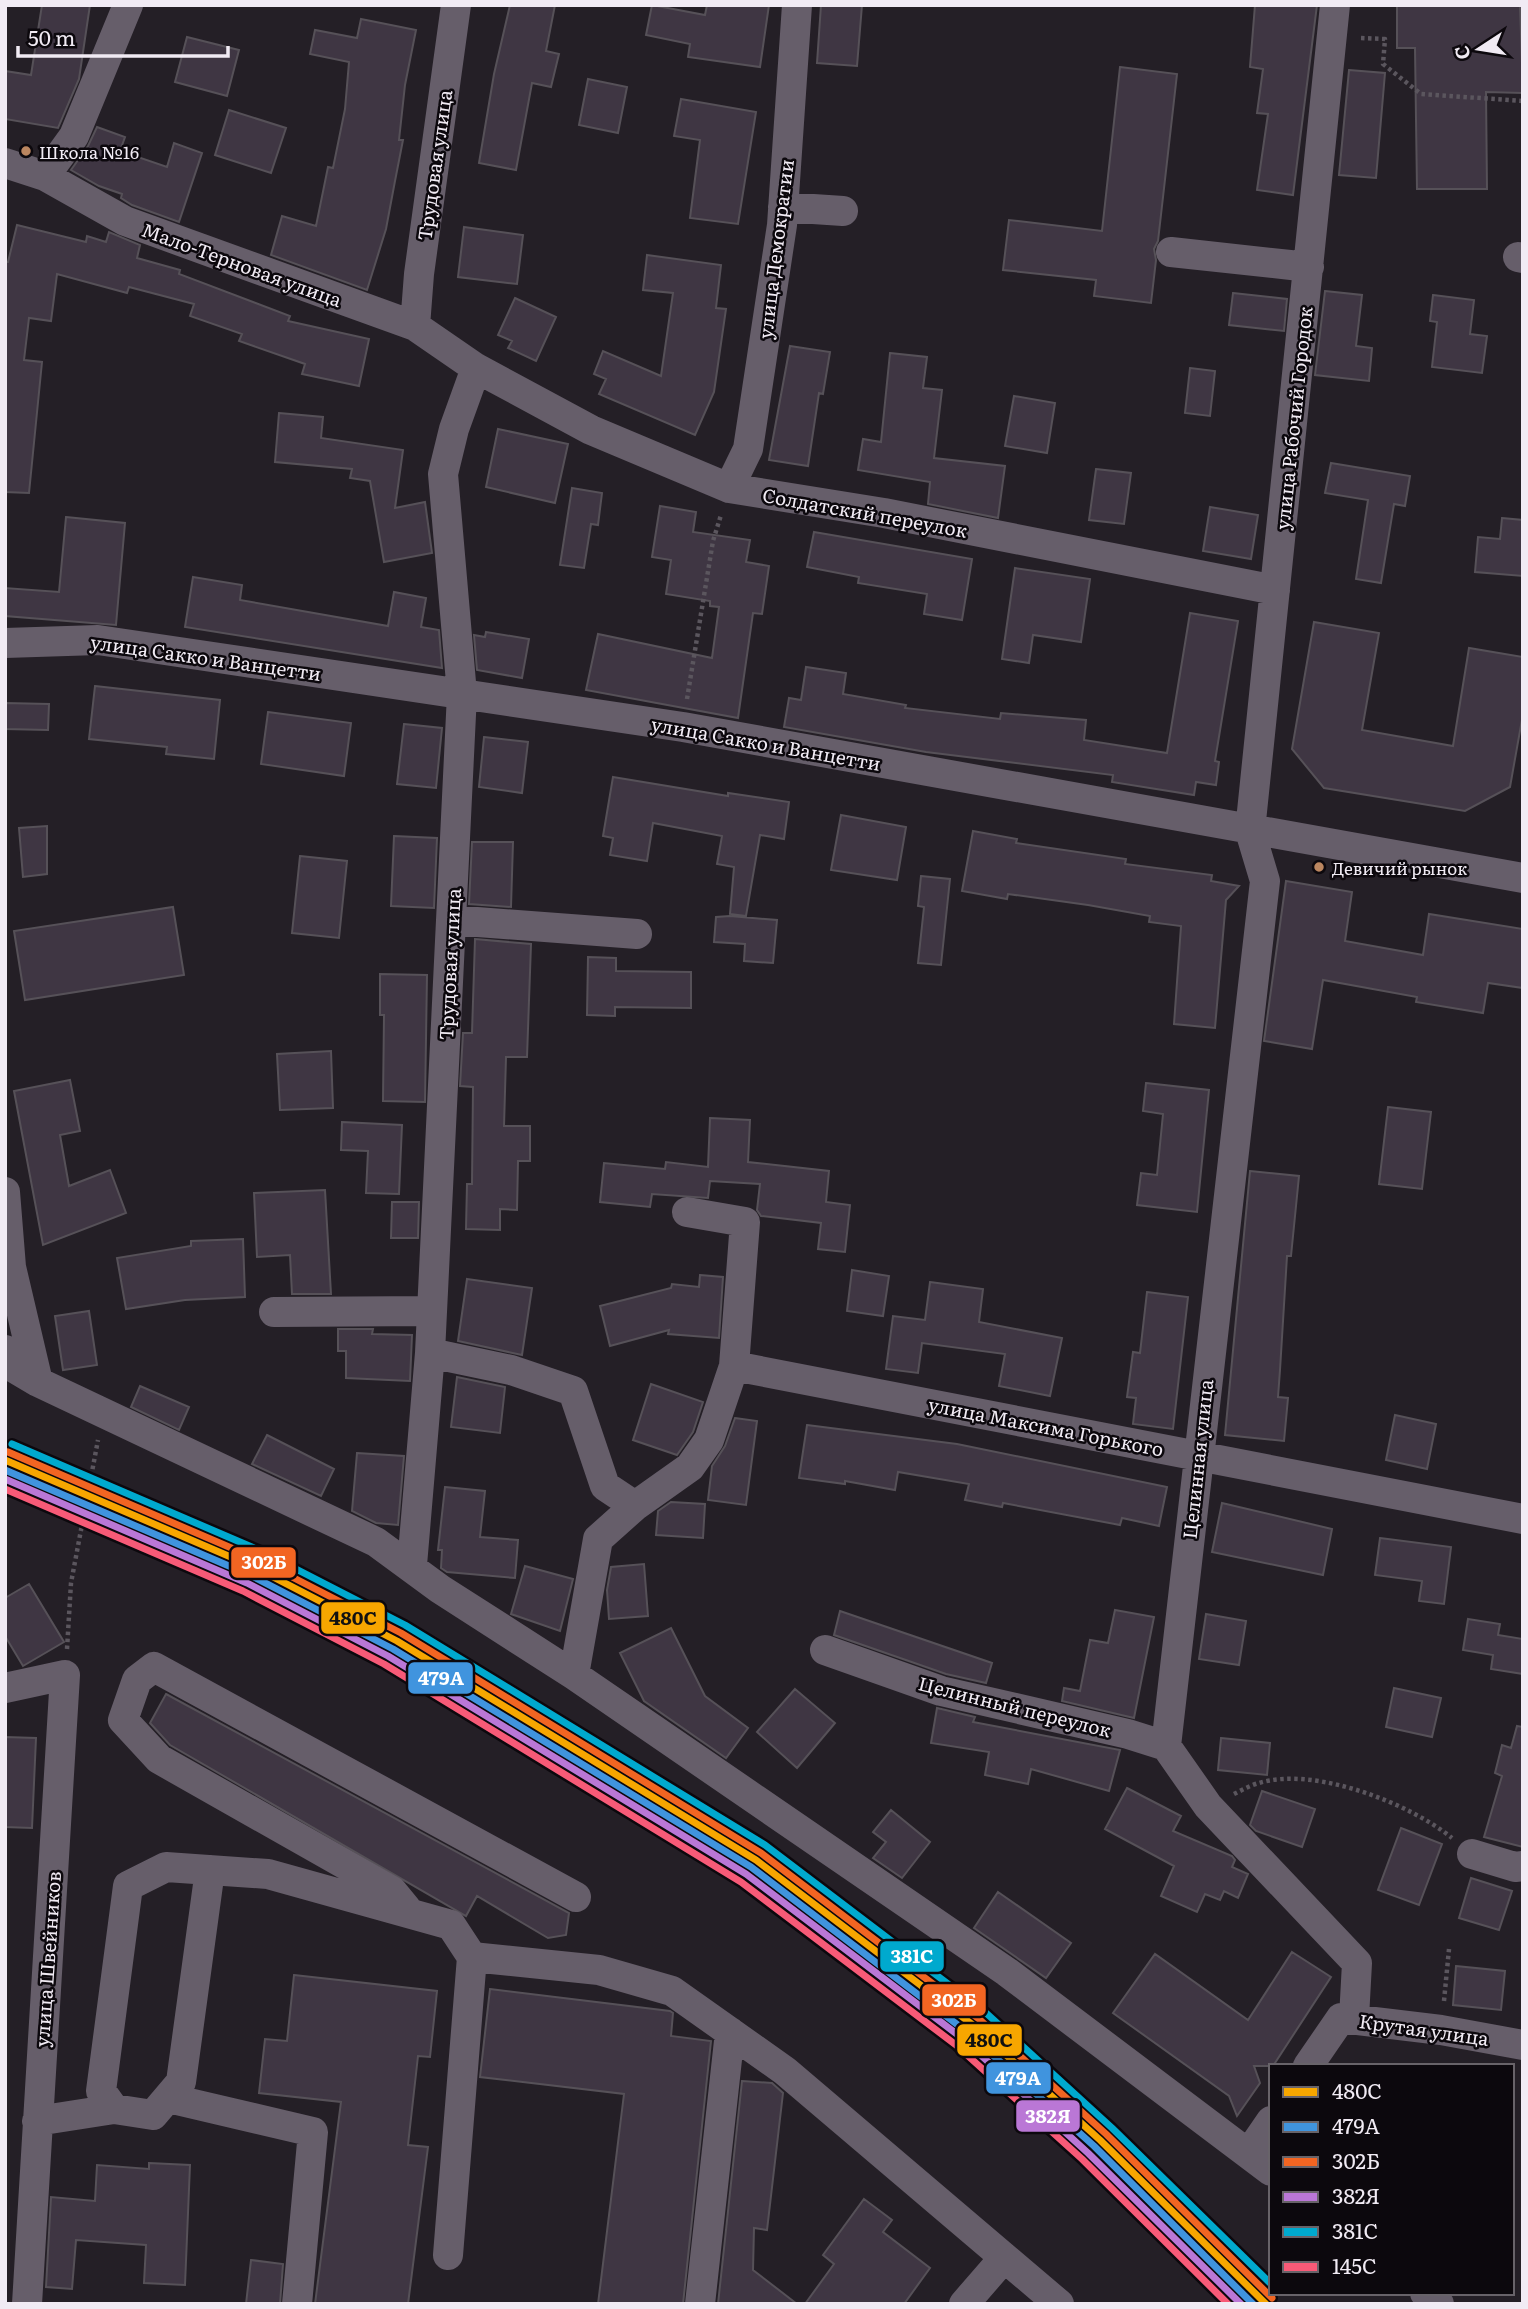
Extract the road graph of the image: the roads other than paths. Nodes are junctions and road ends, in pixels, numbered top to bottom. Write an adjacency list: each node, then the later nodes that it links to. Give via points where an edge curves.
1 (128, 5): 6 (street, via 74,136)
2 (456, 5): 11 (street, Трудовая улица)
3 (797, 5): 7 (street, улица Демократии)
4 (1335, 5): 10 (street, улица Рабочий Городок)
5 (5, 163): 6 (street, Мало-Терновая улица)
6 (45, 176): 11 (street, Мало-Терновая улица, via 125,221)
7 (783, 207): 8 (street); 13 (street, улица Демократии, via 748,449)
8 (843, 211)
9 (1171, 253): 10 (street)
10 (1309, 267): 14 (street, улица Рабочий Городок)
11 (415, 326): 12 (street, Мало-Терновая улица)
12 (476, 368): 13 (street, Солдатский переулок, via 591,430); 16 (street, Трудовая улица, via 443,474)
13 (729, 488): 14 (street, Солдатский переулок, via 884,513)
14 (1275, 590): 17 (street, улица Рабочий Городок)
15 (5, 643): 16 (street, улица Сакко и Ванцетти, via 97,640)
16 (462, 694): 17 (street, улица Сакко и Ванцетти, via 682,727); 19 (street, Трудовая улица)
17 (1250, 831): 18 (street, улица Сакко и Ванцетти); 29 (street, Целинная улица, via 1265,881)
18 (1523, 878)
19 (451, 920): 20 (street); 23 (street, Трудовая улица)
20 (637, 934)
21 (5, 1192): 28 (street, via 11,1266)
22 (687, 1212): 27 (street, via 745,1222)
23 (432, 1311): 24 (street); 26 (street, Трудовая улица)
24 (274, 1312)
25 (5, 1350): 28 (street, via 11,1366)
26 (430, 1353): 30 (street, via 511,1370 573,1391 605,1486); 32 (street, Трудовая улица)
27 (734, 1366): 29 (street, улица Максима Горького); 30 (street, via 709,1440 690,1467)
28 (38, 1382): 32 (street, via 376,1542)
29 (1197, 1455): 31 (street, улица Максима Горького); 36 (street, Целинная улица)
30 (635, 1506): 34 (street, via 598,1539)
31 (1523, 1519)
32 (412, 1565): 34 (street, via 440,1589)
33 (825, 1650): 36 (street, Целинный переулок, via 942,1691)
34 (574, 1675): 51 (street, via 1007,1972)
35 (5, 1688): 49 (street, улица Швейников, via 65,1675)
36 (1166, 1745): 43 (street, via 1208,1805 1357,1963)
37 (1472, 1854): 38 (street)
38 (1523, 1866)
39 (210, 1870): 41 (street, via 268,1874); 47 (street, via 181,2082); 48 (street, via 166,1867 128,1886 101,2091)
40 (576, 1897): 41 (street, via 153,1667 137,1680 123,1720 159,1759 392,1891)
41 (410, 1913): 42 (street, via 451,1925)
42 (472, 1957): 44 (street, via 598,1970 672,1992); 52 (street)
43 (1354, 2018): 45 (street, Крутая улица); 46 (street, Крутая улица, via 1341,2018)
44 (730, 2032): 53 (street, via 785,2071); 56 (street)
45 (1523, 2045)
46 (1309, 2064)
47 (167, 2098): 48 (street, via 153,2115); 55 (street, via 313,2132)
48 (114, 2109): 49 (street)
49 (37, 2121): 54 (street, улица Швейников)
50 (1269, 2128): 51 (street)
51 (1260, 2162)
52 (447, 2255)
53 (1003, 2259): 57 (street); 58 (street)
54 (27, 2304)
55 (297, 2304)
56 (700, 2304)
57 (964, 2304)
58 (1059, 2304)

